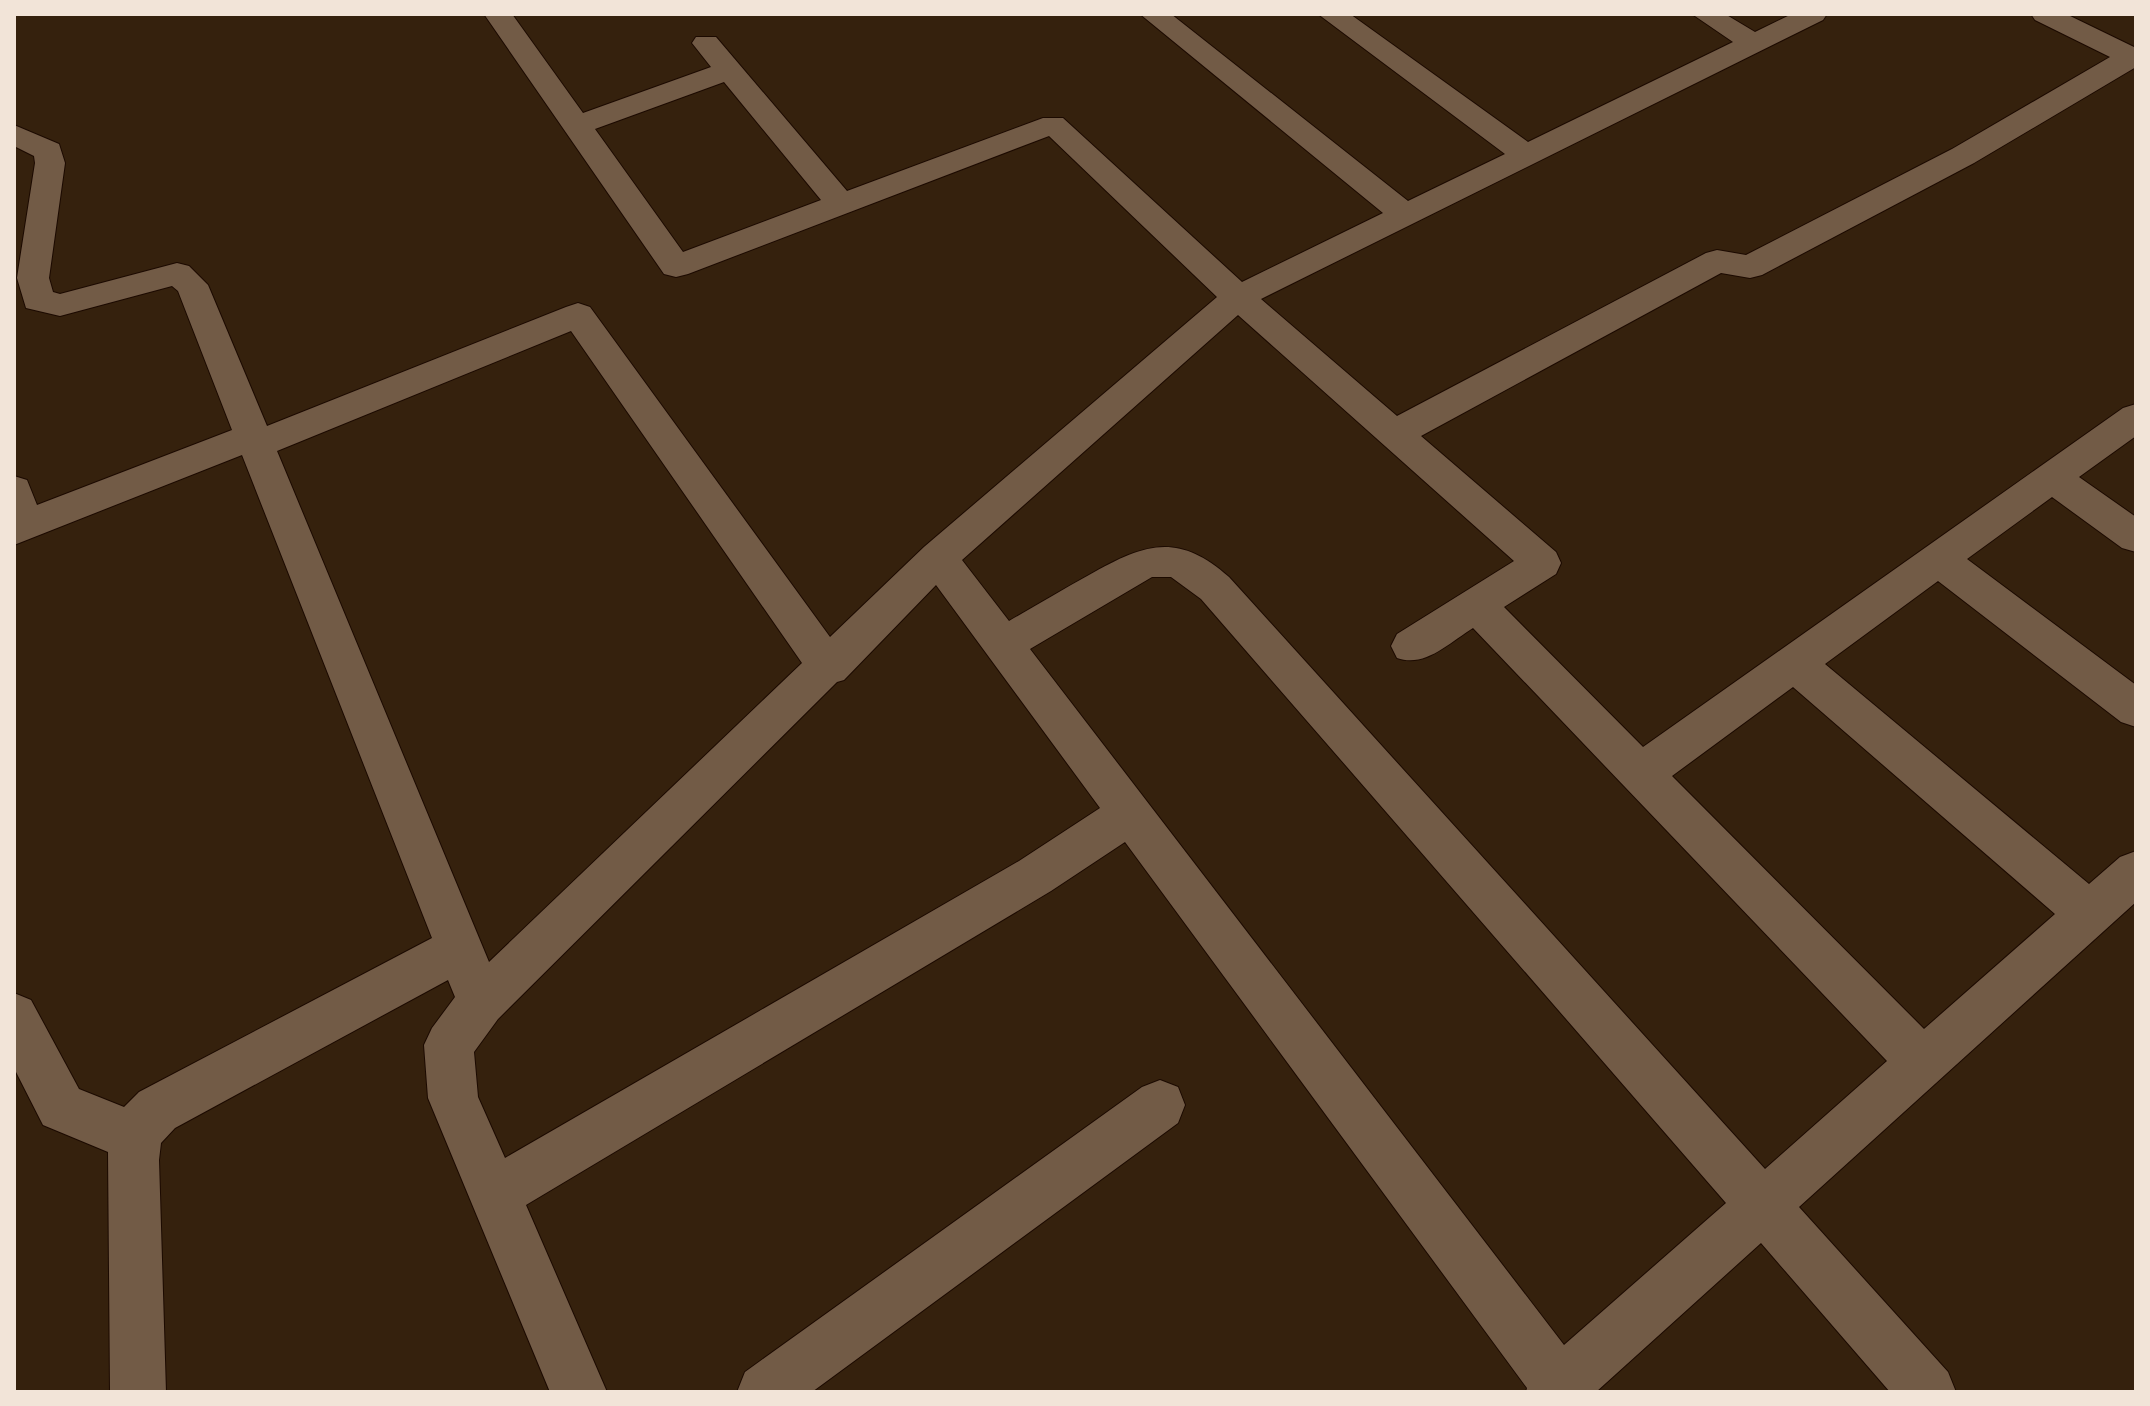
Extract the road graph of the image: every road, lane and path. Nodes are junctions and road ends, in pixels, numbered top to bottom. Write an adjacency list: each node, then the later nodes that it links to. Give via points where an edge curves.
1 (498, 14): 11 (street)
2 (1154, 14): 15 (street)
3 (1332, 14): 13 (street)
4 (1706, 14): 8 (street)
5 (1813, 14): 8 (street)
6 (2045, 14): 9 (street)
7 (706, 43): 10 (street)
8 (1754, 43): 13 (street)
9 (2133, 58): 19 (street, via 1963,156 1750,267 1717,261)
10 (728, 71): 11 (street); 14 (street)
11 (579, 125): 14 (street, via 676,266)
12 (14, 134): 16 (street, via 48,151 50,163)
13 (1526, 155): 15 (street)
14 (841, 204): 17 (street, via 1053,124)
15 (1405, 214): 17 (street)
16 (23, 280): 20 (street, via 38,300 60,305 154,278 187,278)
17 (1238, 297): 19 (street); 25 (street)
18 (2136, 417): 21 (street)
19 (1394, 434): 27 (street, via 1542,563)
20 (255, 441): 23 (street); 31 (street, via 578,315); 37 (street)
21 (2052, 477): 24 (street); 26 (street)
22 (14, 490): 23 (street)
23 (19, 528)
24 (2136, 537)
25 (938, 558): 28 (street); 31 (street)
26 (1938, 559): 30 (street); 32 (street)
27 (1476, 605): 29 (street); 33 (street)
28 (1002, 645): 34 (street); 44 (street, via 1142,564 1179,562 1198,573)
29 (1411, 646)
30 (1795, 663): 33 (street); 36 (street)
31 (829, 668): 38 (street)
32 (2136, 709)
33 (1640, 774): 40 (street)
34 (1129, 814): 43 (street, via 1035,876); 45 (street)
35 (2136, 872): 36 (street)
36 (2090, 914): 40 (street)
37 (461, 948): 38 (street); 42 (street, via 157,1110)
38 (481, 1002): 43 (street, via 449,1045 453,1098)
39 (14, 1017): 42 (street, via 61,1107)
40 (1923, 1063): 44 (street)
41 (1160, 1105): 48 (street)
42 (134, 1137): 46 (street)
43 (494, 1194): 47 (street)
44 (1761, 1207): 45 (street); 49 (street)
45 (1560, 1390)
46 (138, 1392)
47 (579, 1392)
48 (765, 1392)
49 (1928, 1392)

